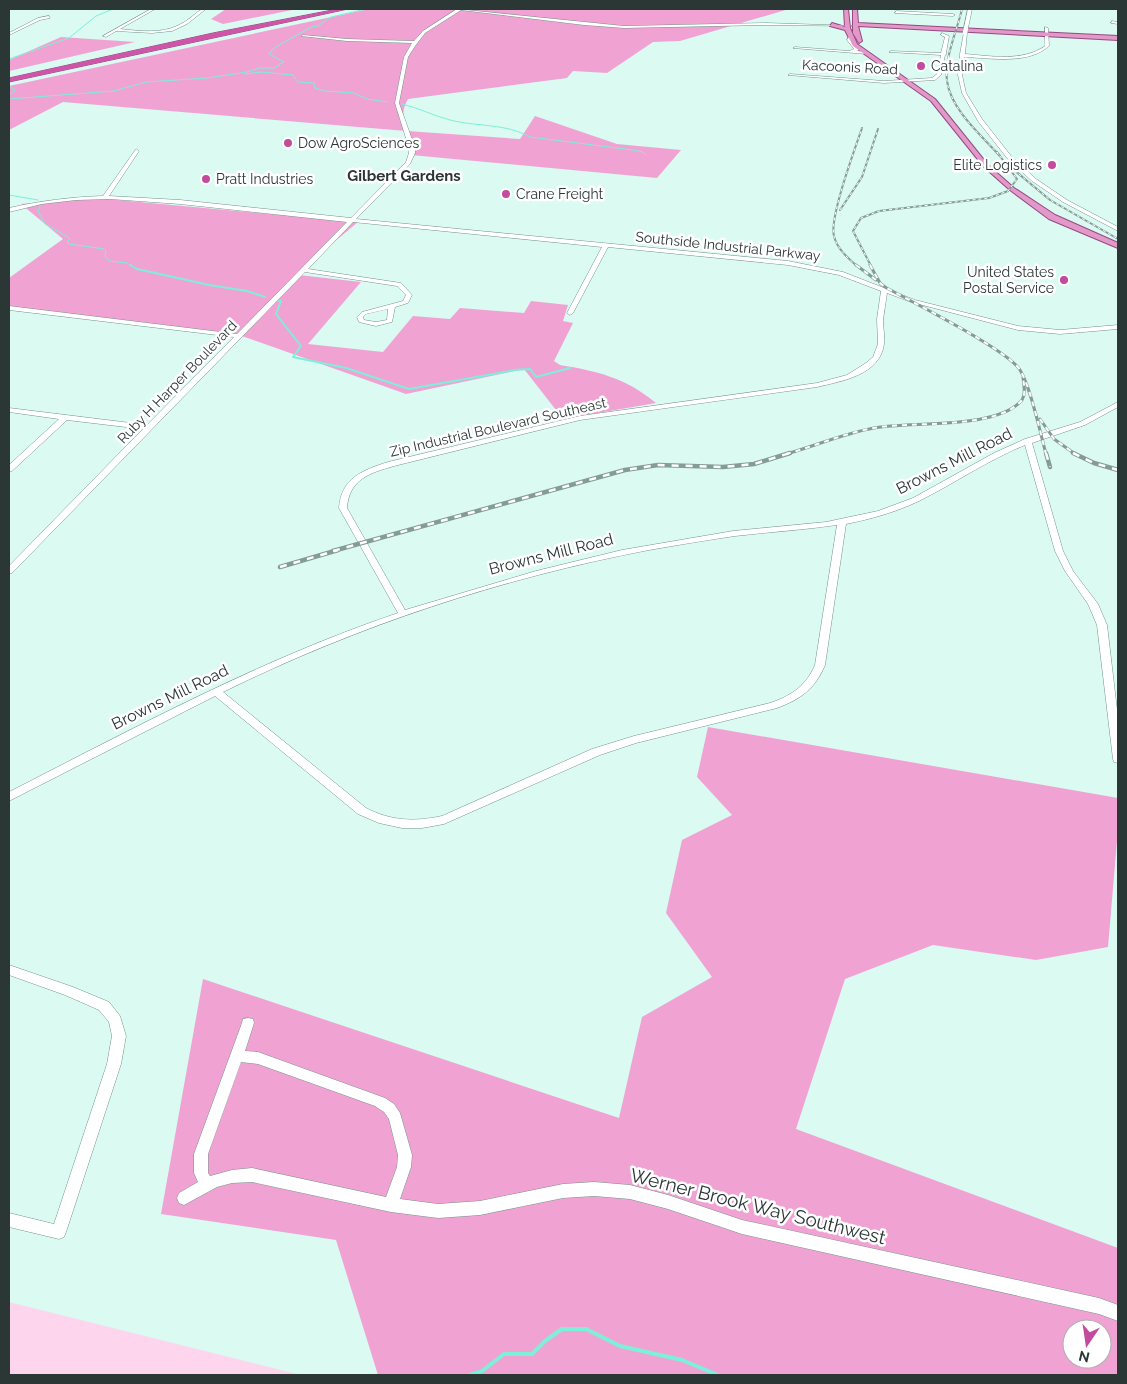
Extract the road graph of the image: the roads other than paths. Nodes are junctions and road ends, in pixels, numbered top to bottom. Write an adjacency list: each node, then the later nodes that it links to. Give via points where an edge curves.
1 (153, 9): 20 (street)
2 (204, 9): 20 (street, via 180,26 160,31)
3 (333, 9): 37 (highway)
4 (345, 9): 37 (highway)
5 (460, 9): 16 (street, via 624,27); 28 (street, via 435,24)
6 (846, 9): 17 (main road)
7 (855, 9): 18 (main road)
8 (954, 9): 11 (street)
9 (970, 9): 34 (street)
10 (896, 12): 11 (street)
11 (953, 15): 13 (street)
12 (49, 17): 21 (street)
13 (950, 22)
14 (1112, 22): 15 (street)
15 (1118, 23)
16 (832, 24): 17 (main road)
17 (847, 24): 18 (street); 26 (main road)
18 (856, 25): 19 (main road); 39 (main road, via 859,41)
19 (870, 26): 23 (main road); 23 (main road)
20 (116, 30): 24 (street)
21 (9, 34)
22 (942, 34): 33 (street, via 947,36)
23 (1046, 34): 27 (main road); 27 (main road); 34 (street, via 1044,50 1025,55)
24 (105, 36)
25 (303, 36): 28 (street)
26 (850, 36): 30 (street, via 849,40 857,50); 32 (main road)
27 (1118, 39)
28 (415, 42): 43 (street, Ruby H Harper Boulevard, via 405,61 397,100 412,153 408,162)
29 (795, 48): 30 (street)
30 (850, 51): 32 (street)
31 (891, 52): 33 (street)
32 (865, 53): 36 (main road)
33 (945, 53): 39 (street, Kacoonis Road, via 938,77)
34 (961, 55): 48 (street, via 959,69 964,93 974,112 1009,157 1065,201)
35 (790, 75): 38 (street, Kacoonis Road)
36 (899, 76): 38 (main road); 39 (main road)
37 (9, 79)
38 (892, 82): 39 (main road)
39 (912, 83): 50 (main road, via 948,106 993,169 1021,196 1052,217)
40 (136, 151): 41 (street)
41 (105, 197): 42 (street, Southside Industrial Parkway, via 55,200); 44 (street, Southside Industrial Parkway)
42 (9, 210)
43 (362, 210): 44 (street); 45 (street, Ruby H Harper Boulevard); 46 (street, Southside Industrial Parkway, via 367,216)
44 (332, 217): 45 (street, Southside Industrial Parkway); 47 (street, via 344,222)
45 (354, 219): 46 (street, Southside Industrial Parkway); 47 (street, Ruby H Harper Boulevard)
46 (387, 222): 49 (street, Southside Industrial Parkway)
47 (346, 227): 51 (street, Ruby H Harper Boulevard)
48 (1118, 229)
49 (606, 245): 52 (street, Southside Industrial Parkway, via 803,264 841,273); 55 (street)
50 (1118, 246)
51 (305, 270): 53 (street, via 399,284 410,295 406,302); 57 (street, Ruby H Harper Boulevard, via 268,302)
52 (884, 290): 56 (street, Southside Industrial Parkway, via 940,309 1018,328 1060,332); 66 (street, Zip Industrial Boulevard Southeast, via 880,352 870,365 850,377 817,385 580,418 391,464 362,475 345,490 343,508)
53 (392, 306)
54 (9, 308): 57 (street)
55 (570, 314)
56 (1118, 327)
57 (240, 336): 61 (street, Ruby H Harper Boulevard)
58 (1118, 404): 62 (street, Browns Mill Road, via 1098,417)
59 (9, 410): 60 (street)
60 (65, 417): 61 (street); 63 (street)
61 (150, 428): 65 (street, Ruby H Harper Boulevard)
62 (1028, 441): 64 (street, Browns Mill Road, via 994,456 908,504 877,515); 68 (street, via 1059,551 1093,604 1102,625)
63 (9, 469)
64 (842, 521): 66 (street, Browns Mill Road, via 721,536 622,553 516,579); 67 (street, via 820,664 814,679 802,691 773,706 596,752 444,820 420,825 384,822 362,811)
65 (9, 572)
66 (403, 614): 67 (street, Browns Mill Road, via 305,652)
67 (216, 692): 69 (street, Browns Mill Road)
68 (1118, 753)
69 (9, 797)
70 (9, 970): 76 (street, via 69,990 104,1006 115,1020 119,1036 114,1064 59,1232)
71 (248, 1023): 72 (street)
72 (236, 1056): 73 (street, via 201,1154 201,1173); 75 (street, via 258,1058 389,1108 395,1117 405,1155)
73 (206, 1184): 74 (street, Werner Brook Way Southwest); 75 (street, Werner Brook Way Southwest, via 220,1178 252,1175)
74 (184, 1198)
75 (391, 1205): 77 (street, Werner Brook Way Southwest, via 459,1211 562,1191 630,1192 742,1227 1099,1306)
76 (9, 1220)
77 (1118, 1313)

